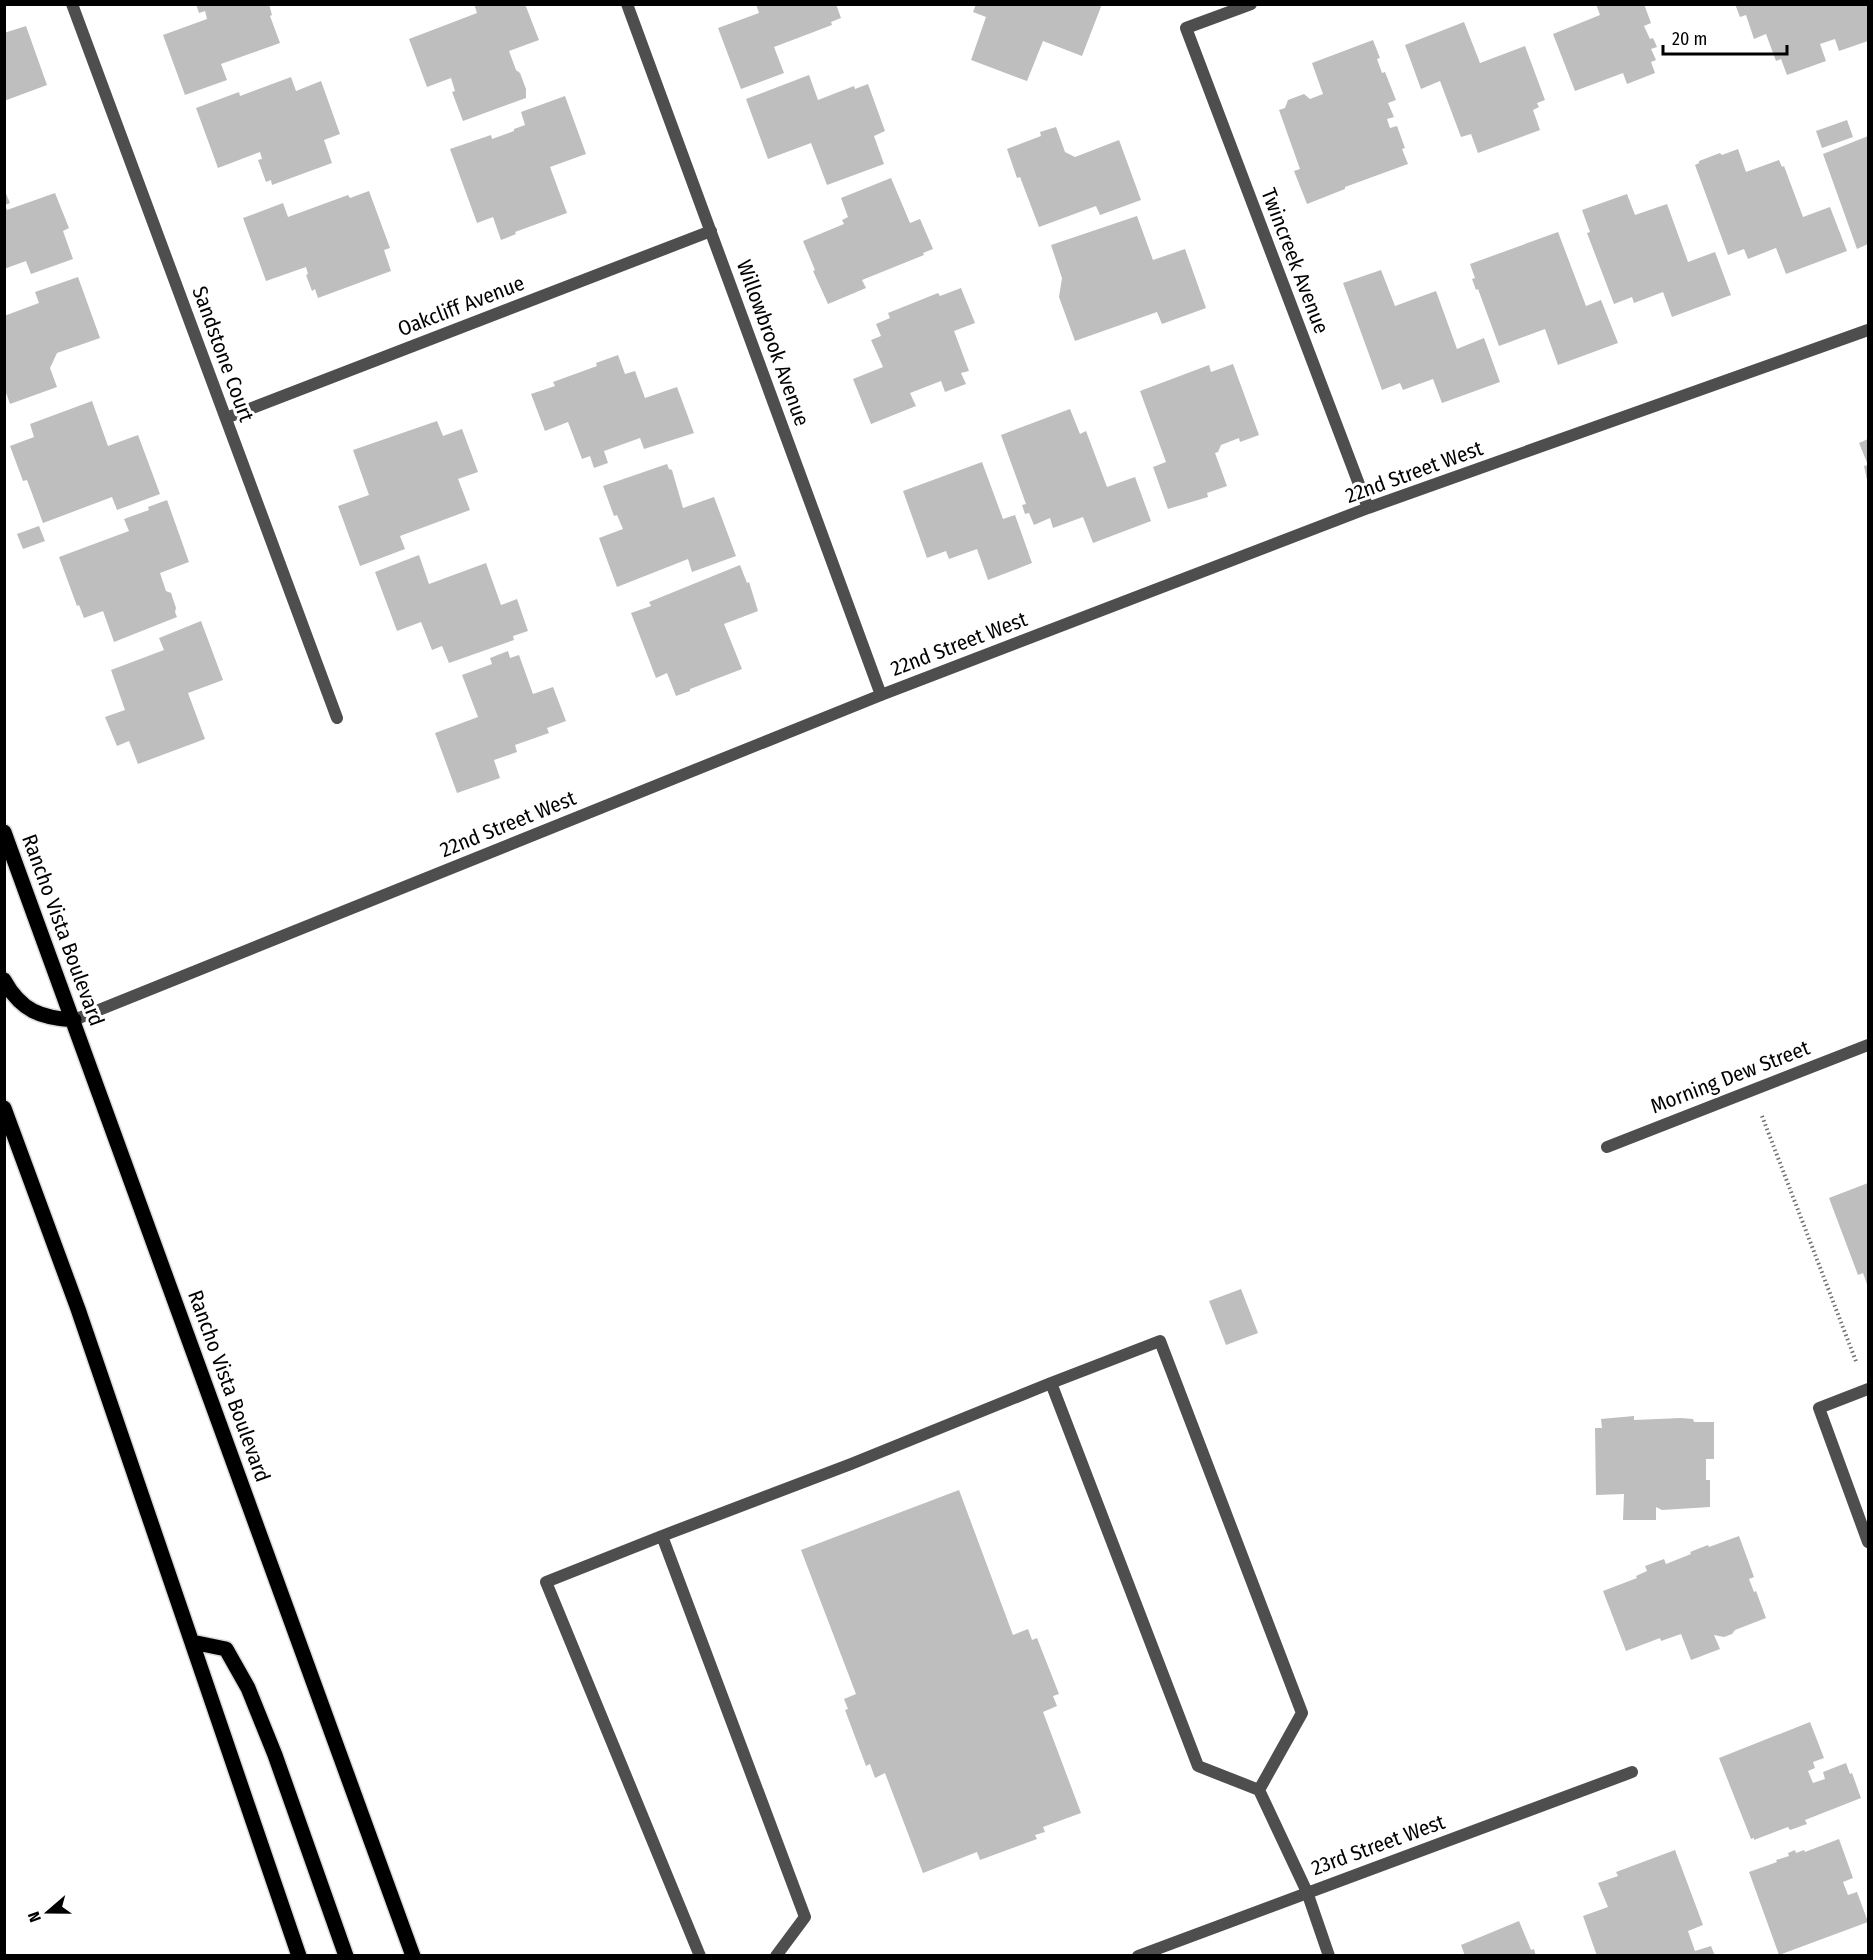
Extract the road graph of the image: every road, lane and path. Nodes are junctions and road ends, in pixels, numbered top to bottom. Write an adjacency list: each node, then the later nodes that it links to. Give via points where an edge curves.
1 (72, 4): 6 (street, Sandstone Court)
2 (627, 4): 4 (street, Willowbrook Avenue)
3 (1251, 4): 7 (street, Twincreek Avenue, via 1186,28)
4 (711, 231): 6 (street, Oakcliff Avenue); 8 (street, Willowbrook Avenue)
5 (1869, 330): 7 (street, 22nd Street West)
6 (226, 418): 9 (street, Sandstone Court)
7 (1368, 508): 8 (street, 22nd Street West)
8 (881, 695): 12 (street, 22nd Street West)
9 (337, 718)
10 (4, 832): 12 (main road, Rancho Vista Boulevard)
11 (4, 980): 12 (main road, via 26,1008 48,1018)
12 (74, 1020): 27 (main road, Rancho Vista Boulevard)
13 (1869, 1045): 14 (street, Morning Dew Street)
14 (1751, 1090): 16 (street, Morning Dew Street); 18 (path)
15 (4, 1108): 21 (main road, via 78,1309)
16 (1607, 1147)
17 (1051, 1383): 19 (street); 23 (street, via 1198,1766); 23 (street, via 1160,1341 1302,1713)
18 (1868, 1390): 20 (street, via 1820,1408)
19 (663, 1536): 28 (street, via 546,1582); 29 (street, via 805,1917)
20 (1869, 1542)
21 (192, 1642): 25 (main road); 26 (main road, via 226,1649 248,1688)
22 (1632, 1772): 24 (street, 23rd Street West)
23 (1259, 1790): 24 (street)
24 (1307, 1892): 30 (street, 23rd Street West); 31 (street)
25 (299, 1956)
26 (346, 1956)
27 (413, 1956)
28 (699, 1956)
29 (776, 1956)
30 (1138, 1956)
31 (1329, 1956)

